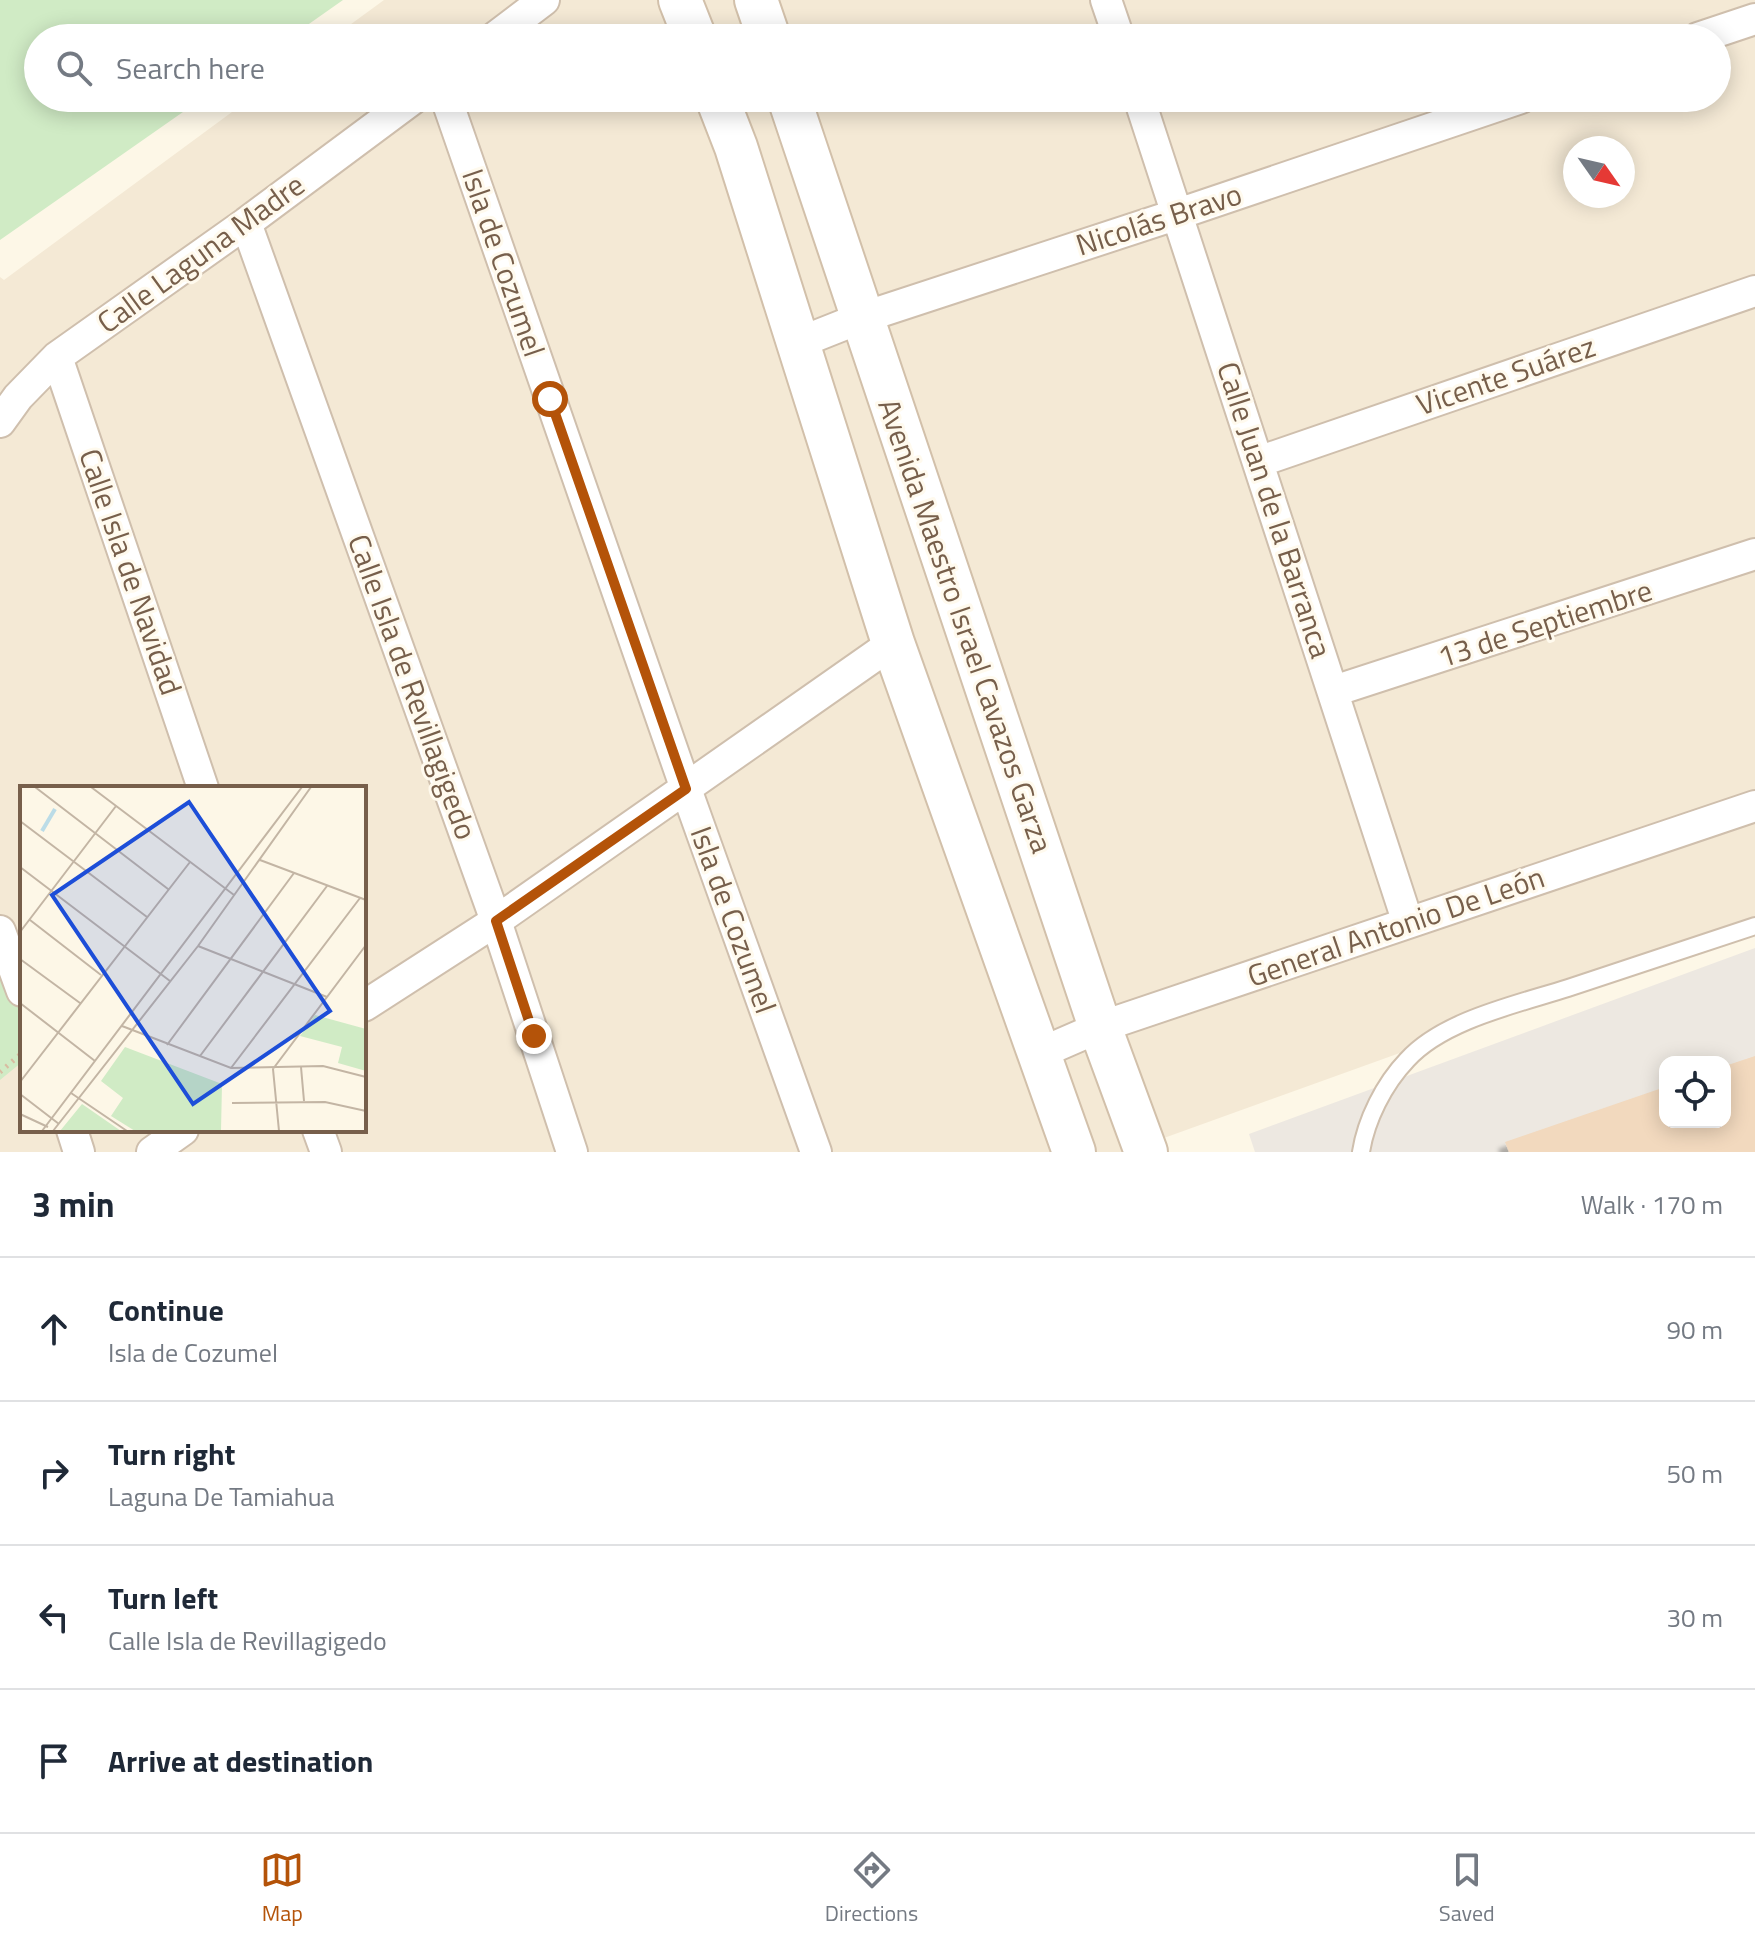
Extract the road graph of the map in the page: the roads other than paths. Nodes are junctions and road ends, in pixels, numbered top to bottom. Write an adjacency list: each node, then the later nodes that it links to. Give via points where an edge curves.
1 (544, 0): 6 (street)
2 (680, 0): 7 (main road)
3 (756, 0): 8 (main road)
4 (1106, 0): 9 (street)
5 (1755, 19): 10 (street)
6 (512, 24)
7 (689, 24)
8 (764, 24)
9 (1114, 24)
10 (1731, 27)
11 (395, 112): 18 (street, Calle Laguna Madre)
12 (451, 112): 29 (street, Isla de Cozumel)
13 (722, 112): 21 (main road)
14 (794, 112): 20 (main road, Avenida Maestro Israel Cavazos Garza)
15 (1144, 112): 17 (street, Calle Juan de la Barranca)
16 (1480, 112): 17 (street, Nicolás Bravo)
17 (1178, 214): 20 (street, Nicolás Bravo); 24 (street, Calle Juan de la Barranca)
18 (246, 223): 22 (street, Calle Laguna Madre); 31 (street, Calle Isla de Revillagigedo)
19 (1755, 291): 24 (street, Vicente Suárez)
20 (861, 318): 21 (street, Nicolás Bravo); 37 (main road, Avenida Maestro Israel Cavazos Garza)
21 (798, 343): 26 (main road)
22 (57, 357): 23 (street, Calle Laguna Madre); 28 (street, Calle Isla de Navidad)
23 (0, 422)
24 (1258, 462): 27 (street, Calle Juan de la Barranca)
25 (1755, 554): 27 (street, 13 de Septiembre)
26 (893, 643): 29 (street); 38 (main road)
27 (1334, 691): 32 (street, Calle Juan de la Barranca)
28 (202, 786)
29 (686, 789): 31 (street); 46 (street, Isla de Cozumel)
30 (1755, 806): 32 (street, General Antonio De León)
31 (496, 921): 36 (street); 45 (street, Calle Isla de Revillagigedo)
32 (1408, 923): 37 (street, General Antonio De León)
33 (1755, 926): 49 (lane, via 1444,1032 1407,1059 1365,1131)
34 (0, 931): 35 (street)
35 (20, 986)
36 (366, 1005)
37 (1100, 1027): 38 (street, General Antonio De León); 48 (main road, Avenida Maestro Israel Cavazos Garza)
38 (1038, 1054): 47 (main road)
39 (73, 1132): 42 (street)
40 (180, 1132): 43 (street)
41 (319, 1132): 44 (street)
42 (79, 1152)
43 (152, 1152)
44 (326, 1152)
45 (572, 1152)
46 (816, 1152)
47 (1074, 1152)
48 (1146, 1152)
49 (1361, 1152)

